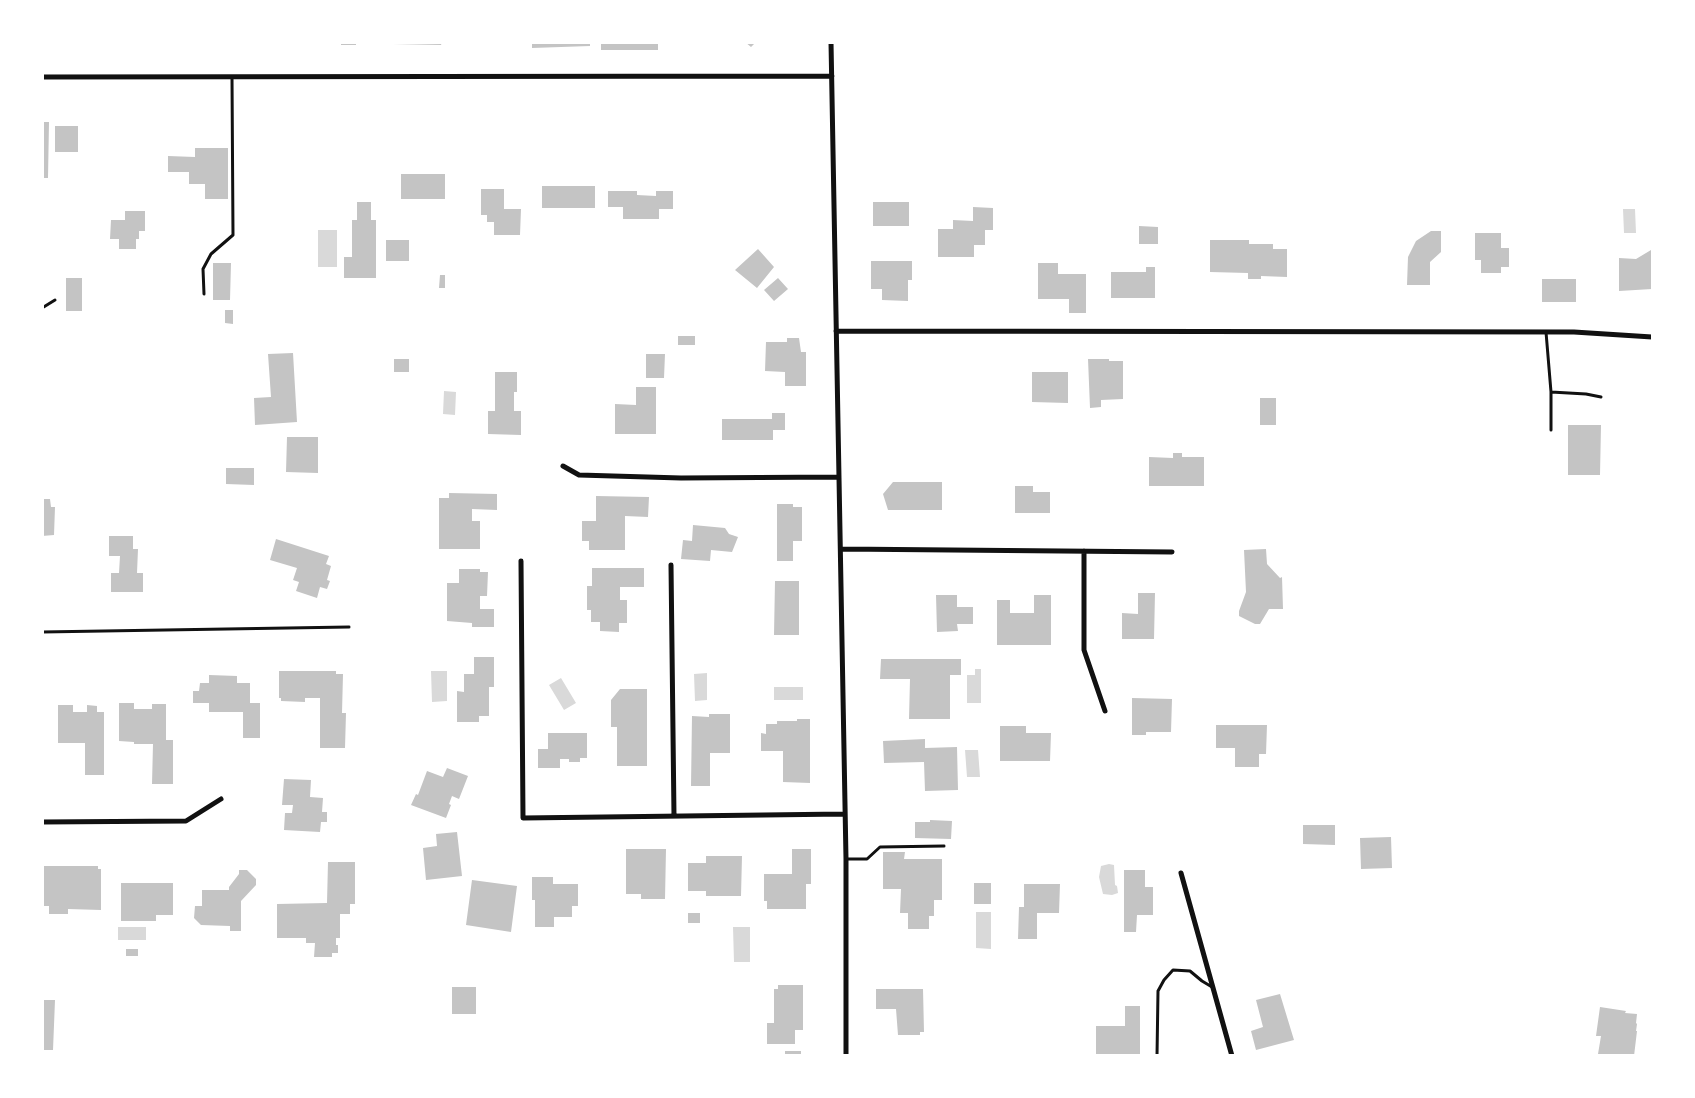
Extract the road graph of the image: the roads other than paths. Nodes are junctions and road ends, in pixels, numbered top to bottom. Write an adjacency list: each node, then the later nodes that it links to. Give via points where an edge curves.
1 (831, 42): 2 (street)
2 (832, 76): 4 (street); 8 (street)
3 (42, 77): 4 (street)
4 (232, 77): 5 (lane, via 234,235 211,254 203,269)
5 (204, 294)
6 (55, 300): 7 (lane)
7 (42, 308)
8 (836, 331): 9 (street); 15 (street)
9 (1546, 332): 10 (street); 11 (lane)
10 (1652, 338)
11 (1551, 392): 12 (lane); 13 (lane)
12 (1601, 397)
13 (1551, 430)
14 (563, 466): 15 (street, via 579,475)
15 (838, 477): 16 (street)
16 (840, 549): 17 (street); 25 (street)
17 (1084, 551): 18 (street); 23 (street, via 1084,650)
18 (1172, 552)
19 (521, 561): 26 (street, via 523,818)
20 (671, 566): 26 (street)
21 (349, 626): 22 (lane)
22 (42, 632)
23 (1105, 711)
24 (220, 799): 27 (street, via 186,821)
25 (844, 814): 26 (street); 29 (street)
26 (674, 816)
27 (42, 822)
28 (944, 846): 29 (lane, via 880,847 867,859)
29 (846, 859): 32 (street)
30 (1181, 873): 31 (street)
31 (1213, 987): 33 (lane, via 1190,971 1173,970 1164,980 1158,992); 34 (street)
32 (846, 1056)
33 (1157, 1056)
34 (1232, 1056)

